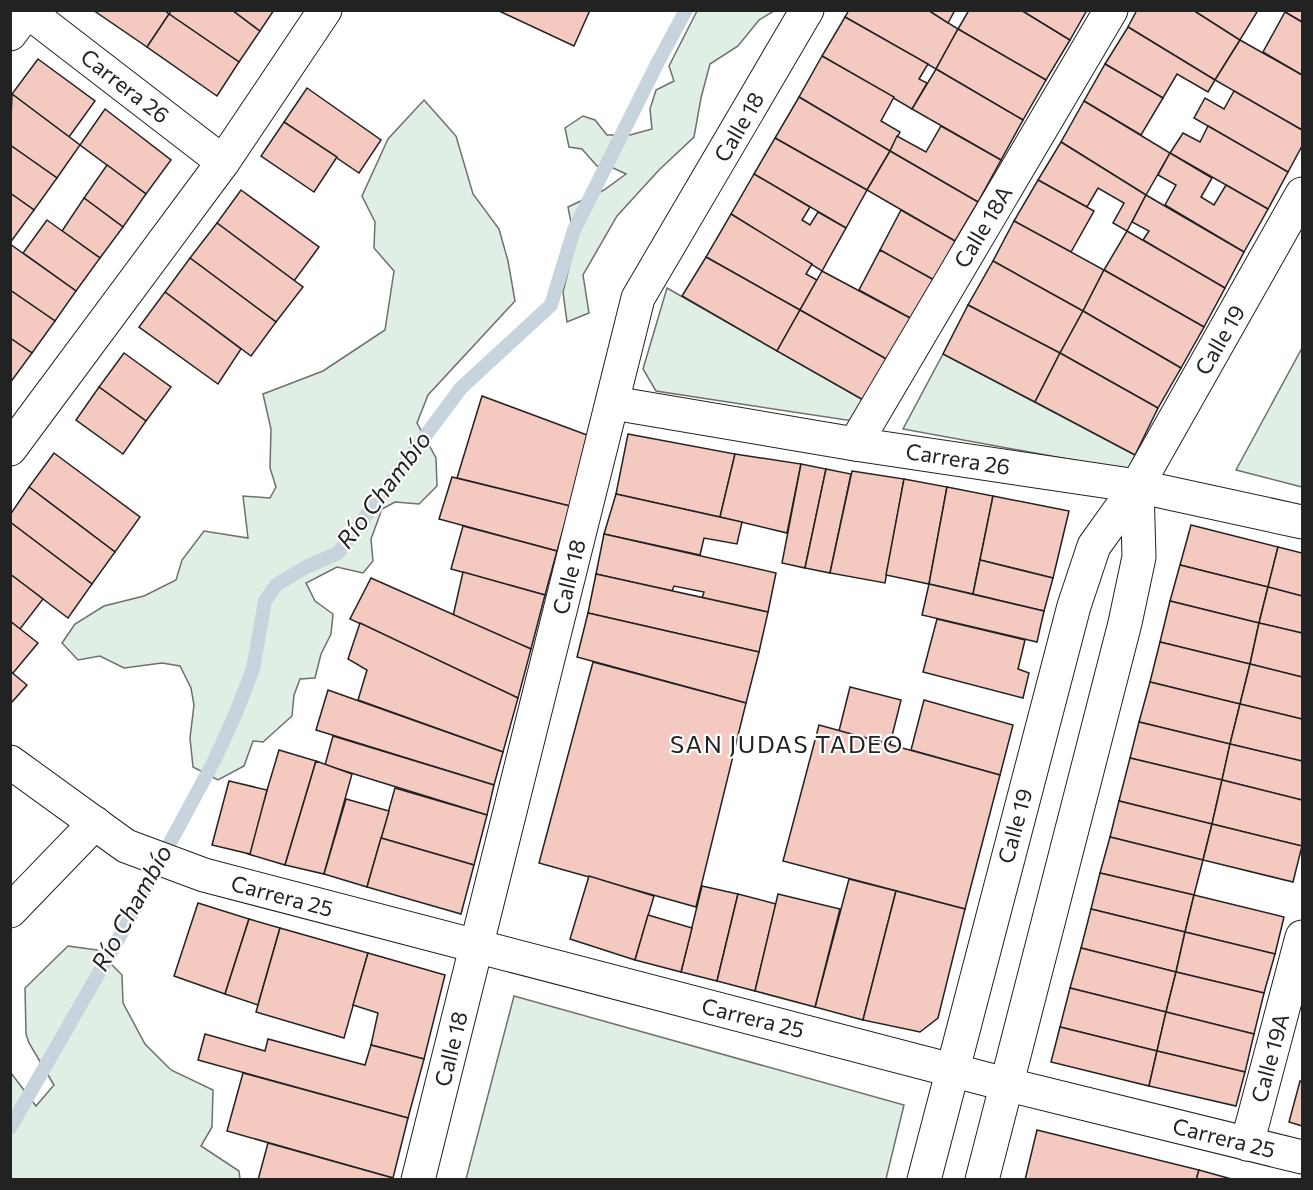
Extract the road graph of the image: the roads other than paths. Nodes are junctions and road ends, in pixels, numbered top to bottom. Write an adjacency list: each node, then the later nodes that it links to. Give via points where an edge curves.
1 (326, 10): 6 (street)
2 (807, 10): 8 (street, Calle 18, via 638,298)
3 (1111, 10): 9 (street, Calle 18A)
4 (28, 11): 5 (street); 6 (street, Carrera 26)
5 (10, 34)
6 (222, 162): 10 (street)
7 (1302, 194): 11 (street, Calle 19)
8 (613, 403): 9 (street, Carrera 26); 17 (street, Calle 18)
9 (855, 444): 11 (street, Carrera 26)
10 (10, 449)
11 (1137, 486): 12 (street, Carrera 26); 18 (street, Calle 19, via 1094,546 1074,606); 19 (street, via 1139,557 1125,623)
12 (1302, 522)
13 (10, 762): 14 (street)
14 (95, 823): 15 (street); 17 (street, Carrera 25, via 126,846 204,875)
15 (10, 911)
16 (1302, 938): 20 (street, Calle 19A)
17 (477, 946): 18 (street, Carrera 25); 22 (street, Calle 18)
18 (951, 1069): 19 (street, Carrera 25); 23 (street, Calle 19)
19 (1005, 1084): 20 (street, Carrera 25); 24 (street)
20 (1247, 1144): 21 (street, Carrera 25)
21 (1302, 1156)
22 (417, 1179)
23 (924, 1179)
24 (982, 1179)

